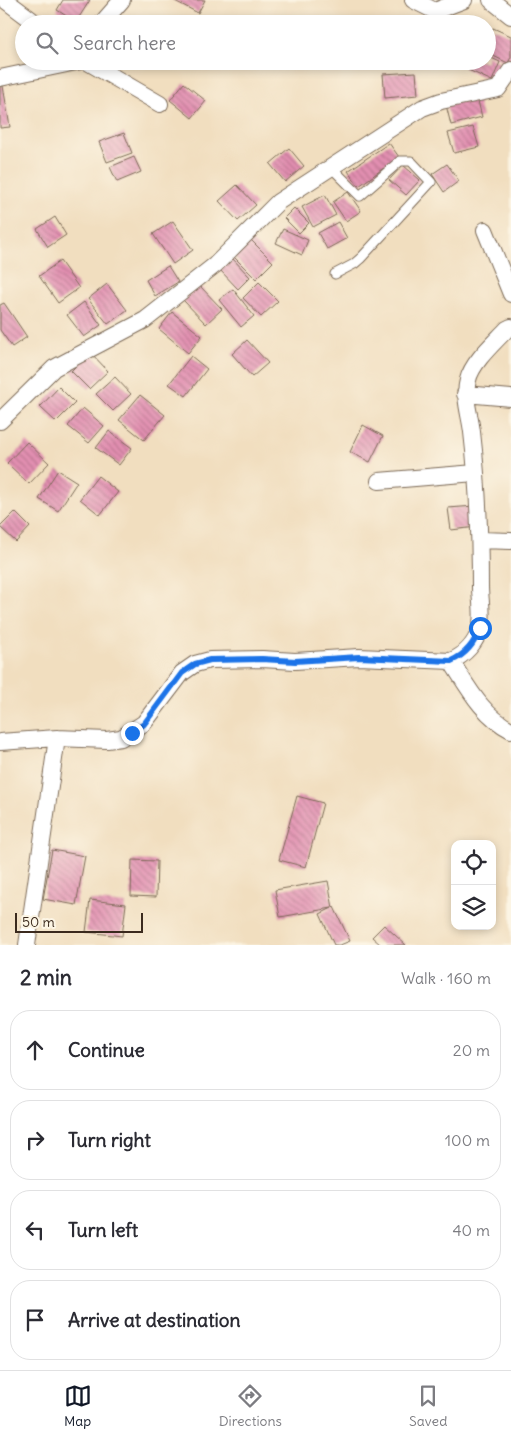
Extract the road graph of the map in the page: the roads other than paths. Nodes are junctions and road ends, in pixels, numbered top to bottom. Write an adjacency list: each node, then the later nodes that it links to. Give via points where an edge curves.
1 (6, 0): 6 (street)
2 (122, 0): 7 (street)
3 (413, 0): 4 (street, via 435,11)
4 (464, 0)
5 (491, 0): 8 (street)
6 (25, 15)
7 (109, 15)
8 (511, 16)
9 (38, 70): 12 (street)
10 (101, 70): 13 (street)
11 (511, 70): 14 (street, via 498,89 422,108)
12 (0, 78)
13 (160, 104)
14 (331, 168): 16 (lane, via 360,196 400,161 411,161 431,182 361,258); 21 (street, via 278,202 215,265 145,320 54,368)
15 (486, 230): 17 (street)
16 (335, 274)
17 (511, 294)
18 (511, 327): 19 (street, via 481,357 468,377)
19 (465, 394): 20 (street); 22 (street)
20 (511, 398)
21 (0, 421)
22 (475, 473): 23 (street); 24 (street)
23 (379, 481)
24 (480, 540): 25 (street); 26 (street, via 483,619 478,637 466,652)
25 (511, 541)
26 (451, 661): 27 (street, via 490,716); 28 (street, via 359,657 295,661 210,660 195,664 182,673 144,724 121,738)
27 (511, 730)
28 (57, 738): 29 (street); 30 (street)
29 (0, 742)
30 (27, 945)

